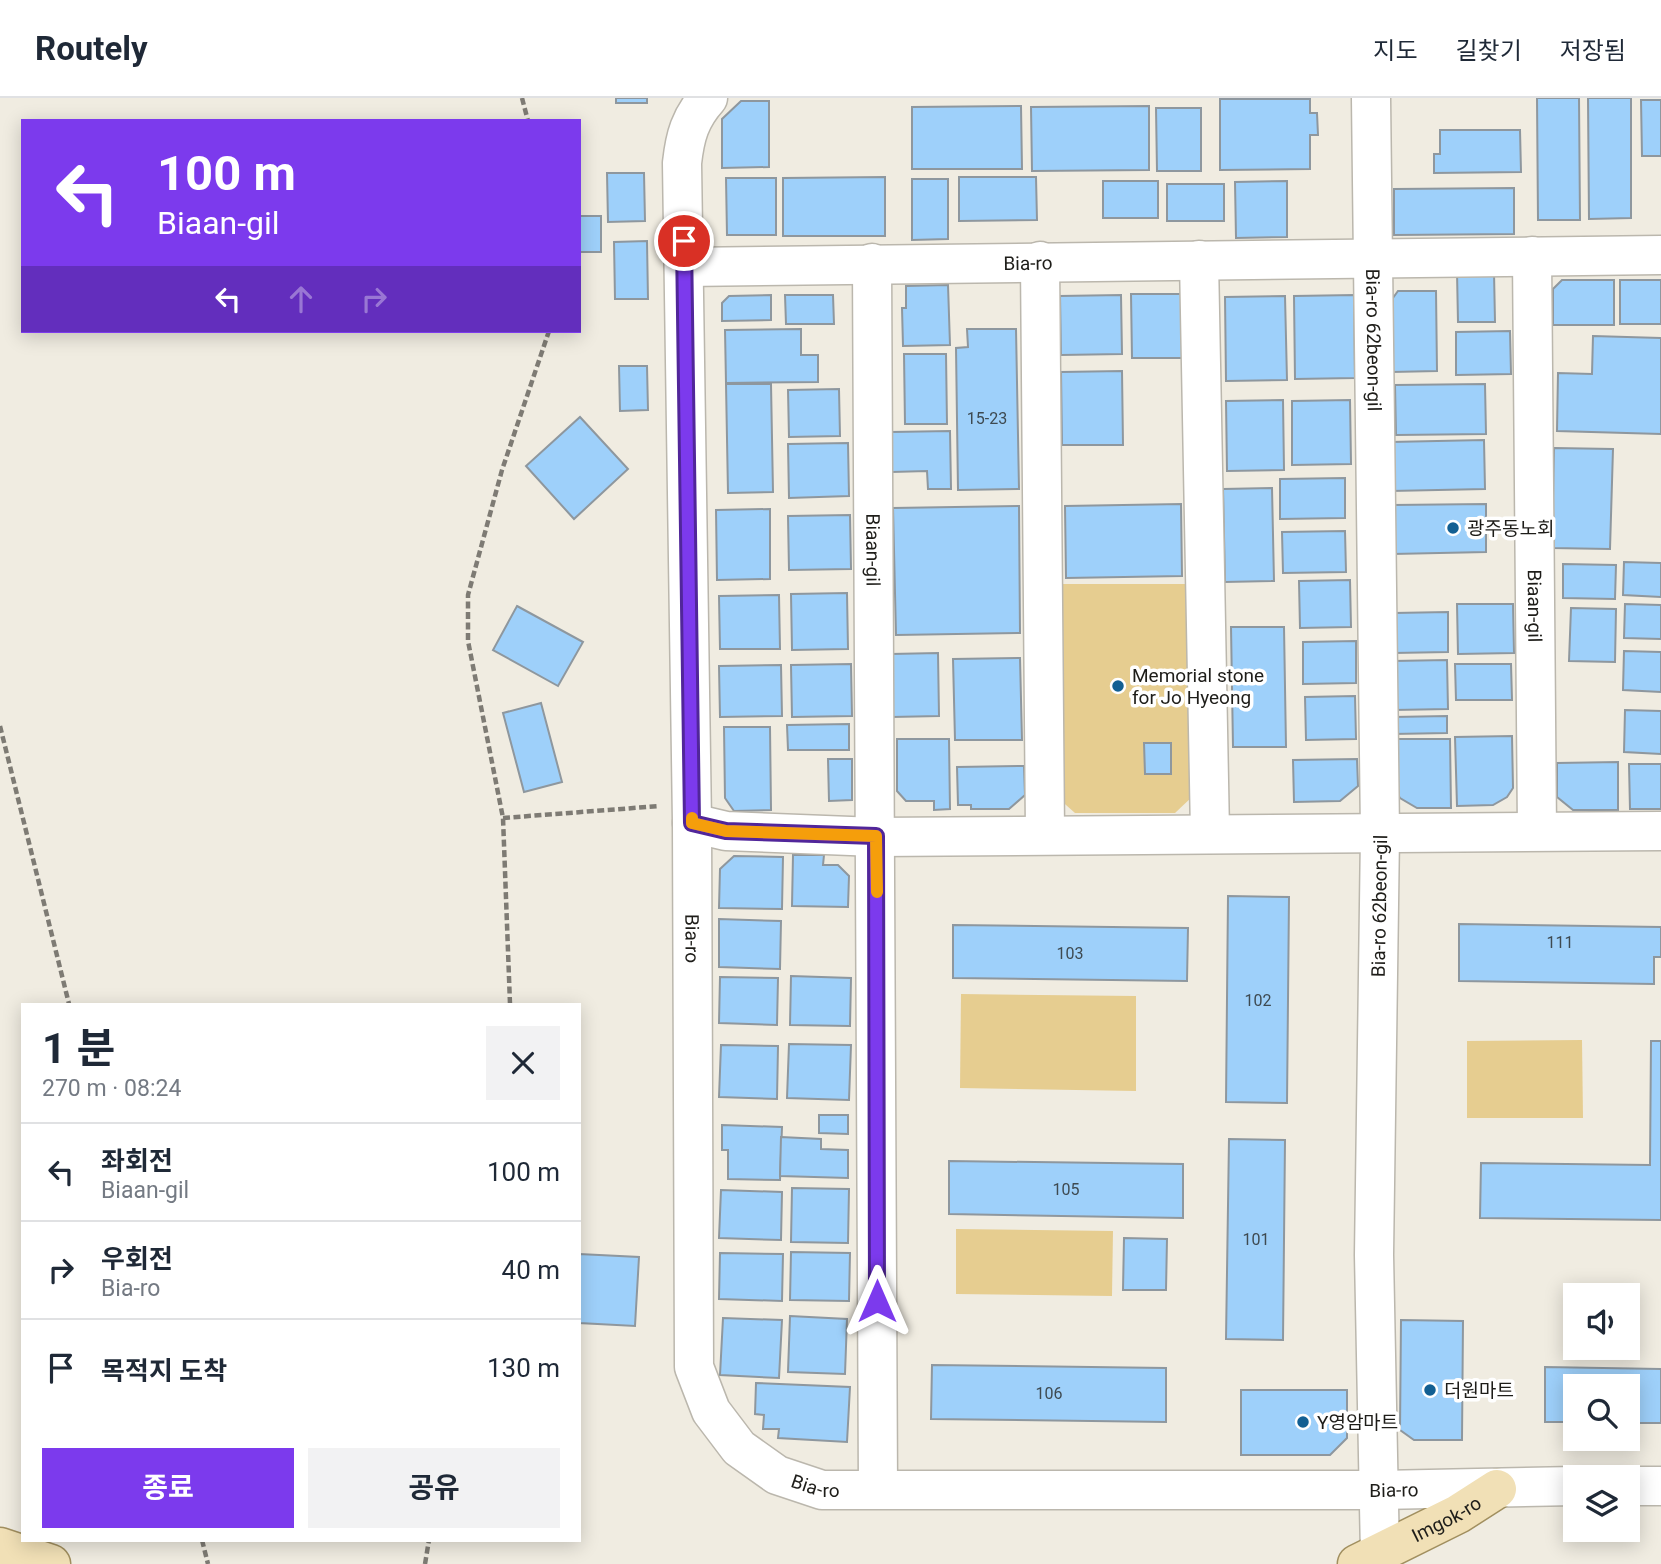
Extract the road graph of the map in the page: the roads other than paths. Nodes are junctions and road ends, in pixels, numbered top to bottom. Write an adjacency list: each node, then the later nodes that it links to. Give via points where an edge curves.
1 (708, 98): 9 (street, Bia-ro, via 685,136)
2 (1371, 98): 5 (street, Bia-ro 62beon-gil)
3 (1532, 256): 4 (street, Bia-ro 62beon-gil); 5 (street, Bia-ro 62beon-gil); 11 (street, Biaan-gil)
4 (1661, 256)
5 (1372, 257): 6 (street, Bia-ro); 15 (street, Bia-ro 62beon-gil)
6 (1199, 260): 7 (street, Bia-ro); 14 (street)
7 (1040, 261): 8 (street, Bia-ro); 13 (street)
8 (872, 263): 9 (street, Bia-ro); 16 (street, Biaan-gil)
9 (685, 267): 10 (street, Bia-ro)
10 (692, 823): 16 (street, via 726,831); 20 (street, Bia-ro, via 694,1367 711,1411 725,1430 739,1448 777,1475 822,1490)
11 (1537, 831): 12 (street); 15 (street)
12 (1661, 831)
13 (1045, 833): 14 (street); 16 (street)
14 (1210, 833): 15 (street)
15 (1380, 834): 22 (street, Bia-ro 62beon-gil, via 1374,1255)
16 (876, 836): 20 (street)
17 (1563, 1486): 21 (street, Bia-ro)
18 (1640, 1486): 19 (street)
19 (1661, 1486)
20 (878, 1489): 22 (street, Bia-ro)
21 (1497, 1489): 22 (street, Bia-ro); 24 (main road, Imgok-ro)
22 (1380, 1490): 24 (street, Bia-ro 62beon-gil)
23 (0, 1547): 25 (main road)
24 (1368, 1559)
25 (51, 1564)

